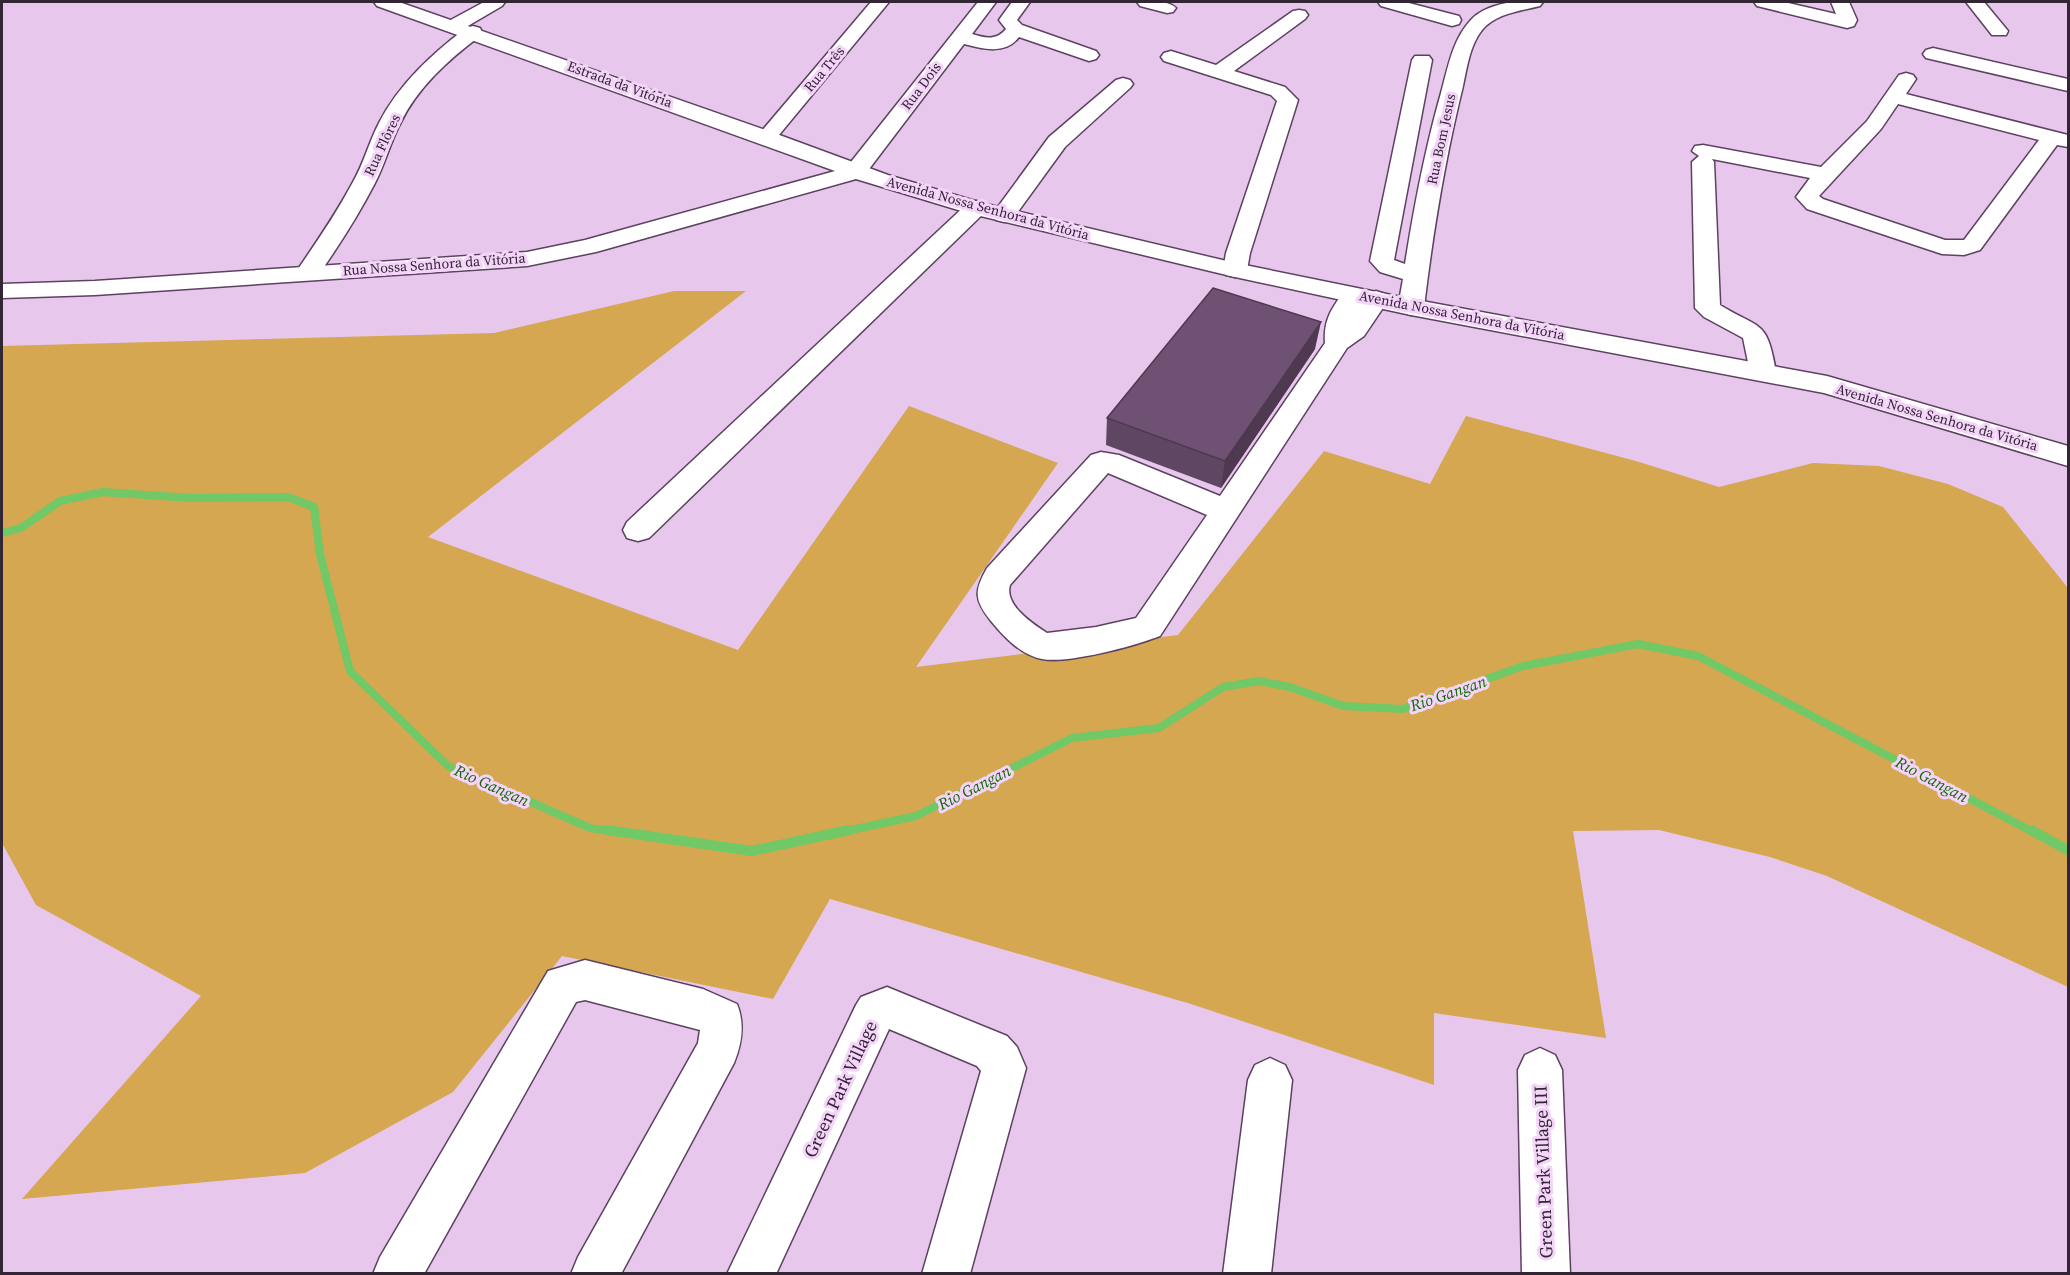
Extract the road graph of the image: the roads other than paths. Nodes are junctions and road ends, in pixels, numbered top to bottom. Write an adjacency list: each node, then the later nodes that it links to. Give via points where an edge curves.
1 (383, 2): 16 (street, Estrada da Vitória)
2 (496, 2): 16 (street, Rua Flôres)
3 (880, 2): 27 (street, Rua Três)
4 (987, 2): 19 (street, Rua Dois)
5 (1021, 2): 17 (street, via 1008,20)
6 (1146, 2): 13 (street)
7 (1387, 2): 15 (street)
8 (1763, 2): 12 (street, via 1847,22)
9 (1818, 2): 12 (street)
10 (1975, 2): 18 (street)
11 (1522, 3): 36 (street, Rua Bom Jesus, via 1478,22 1461,55 1443,121)
12 (1841, 4)
13 (1167, 8)
14 (1299, 15): 24 (street)
15 (1452, 20)
16 (463, 29): 27 (street, Estrada da Vitória); 35 (street, Rua Flôres, via 453,47 425,73 394,113 372,168 346,217)
17 (1015, 29): 19 (street, via 1009,39 989,45); 21 (street)
18 (1999, 31)
19 (963, 32): 30 (street, Rua Dois)
20 (1933, 54): 26 (street)
21 (1089, 55)
22 (1171, 57): 24 (street)
23 (1422, 60): 36 (street, via 1382,261 1394,270)
24 (1219, 72): 34 (street, via 1278,91 1288,100)
25 (1123, 84): 33 (street, via 1057,142)
26 (2068, 84)
27 (767, 137): 29 (street, Estrada da Vitória)
28 (2060, 139): 31 (street, via 1899,88 1874,125); 31 (street, via 1972,245 1964,248 1942,247 1815,204 1808,197 1810,191)
29 (828, 171): 30 (street, Rua Nossa Senhora da Vitória); 35 (street, Rua Nossa Senhora da Vitória, via 558,253 491,262)
30 (855, 172): 32 (street, Avenida Nossa Senhora da Vitória)
31 (1826, 174): 40 (street, via 1703,157 1708,308 1756,337)
32 (976, 208): 33 (street, Avenida Nossa Senhora da Vitória); 43 (street)
33 (1004, 215): 34 (street, Avenida Nossa Senhora da Vitória)
34 (1235, 270): 38 (street, Avenida Nossa Senhora da Vitória)
35 (308, 272): 37 (street, Rua Nossa Senhora da Vitória)
36 (1416, 273): 39 (street, Rua Bom Jesus)
37 (2, 291)
38 (1365, 297): 39 (street, Avenida Nossa Senhora da Vitória); 42 (street, via 1355,330 1338,343)
39 (1411, 307): 40 (street, Avenida Nossa Senhora da Vitória)
40 (1763, 372): 41 (street, Avenida Nossa Senhora da Vitória, via 1827,385)
41 (2068, 456)
42 (1225, 510): 42 (street, via 1145,629 1045,646 1033,642 998,608 992,593 998,576 1101,462)
43 (638, 530)
44 (1540, 1070): 51 (street, Green Park Village III)
45 (1270, 1080): 50 (street)
46 (755, 1270): 49 (street, Green Park Village, via 871,1020 886,1007 992,1051 1004,1068)
47 (397, 1274): 48 (street, via 563,985 585,980 703,1010 722,1019 719,1048)
48 (595, 1274)
49 (946, 1274)
50 (1247, 1274)
51 (1546, 1274)

